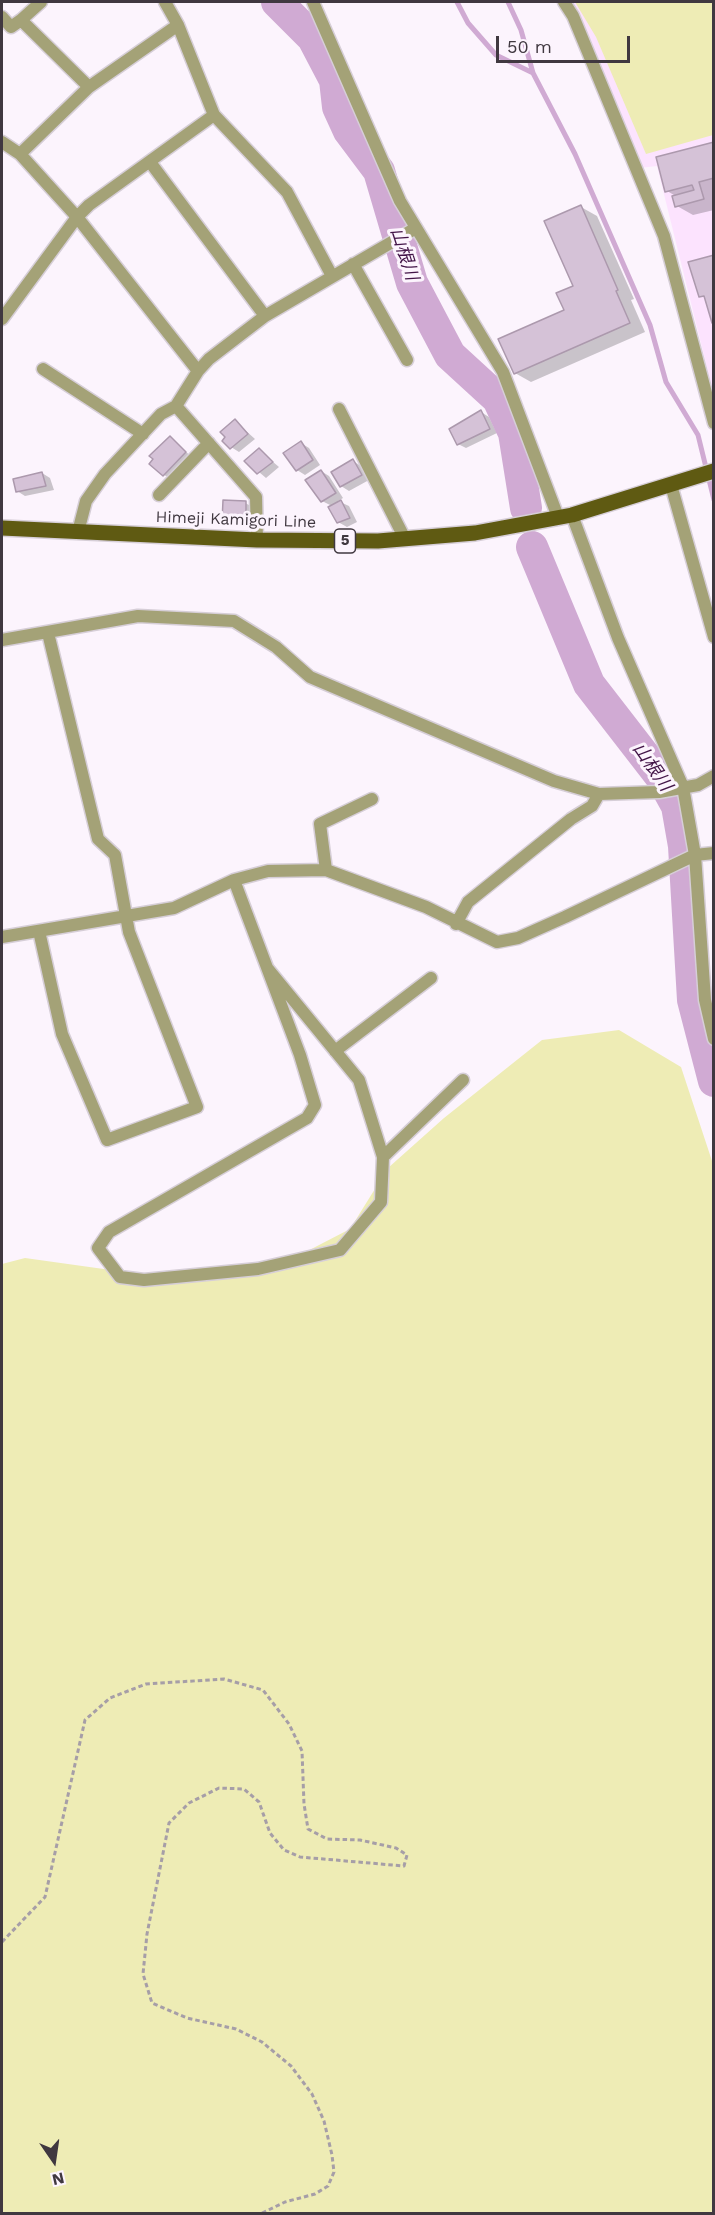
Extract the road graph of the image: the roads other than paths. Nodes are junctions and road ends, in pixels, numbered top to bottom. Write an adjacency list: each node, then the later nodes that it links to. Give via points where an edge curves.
1 (41, 2): 6 (street)
2 (165, 2): 7 (street)
3 (313, 2): 14 (street, via 400,201)
4 (564, 2): 24 (street, via 664,236)
5 (2, 17): 6 (street, via 11,27)
6 (21, 20): 8 (street)
7 (178, 25): 8 (street); 9 (street)
8 (89, 87): 11 (street)
9 (214, 115): 12 (street); 16 (street, via 287,192)
10 (2, 142): 11 (street)
11 (20, 154): 13 (street)
12 (150, 162): 13 (street); 17 (street)
13 (77, 217): 18 (street); 21 (street)
14 (416, 228): 15 (street); 30 (street, via 503,372)
15 (353, 264): 16 (street); 19 (street)
16 (332, 276): 17 (street)
17 (265, 316): 21 (street)
18 (2, 319)
19 (407, 360)
20 (43, 369): 25 (street)
21 (198, 371): 22 (street)
22 (176, 406): 25 (street, via 161,414); 26 (street)
23 (339, 409): 33 (street)
24 (714, 423)
25 (142, 434): 32 (street, via 86,501)
26 (209, 443): 29 (street); 34 (street, via 256,497)
27 (714, 471): 28 (main road, Himeji Kamigori Line / 5)
28 (676, 483): 30 (main road, Himeji Kamigori Line / 5); 36 (street)
29 (159, 495)
30 (565, 516): 33 (main road, Himeji Kamigori Line / 5, via 475,533); 39 (street)
31 (2, 528): 32 (main road, Himeji Kamigori Line / 5)
32 (78, 532): 34 (main road, Himeji Kamigori Line / 5)
33 (405, 539): 34 (main road, Himeji Kamigori Line / 5)
34 (257, 540)
35 (48, 633): 37 (street); 40 (street, via 138,616 234,621 276,647 310,677 554,781); 46 (street, via 98,839 115,855)
36 (714, 637)
37 (2, 640)
38 (714, 776): 39 (street, via 698,785)
39 (678, 788): 40 (street); 43 (street)
40 (599, 794): 47 (street, via 592,806 468,902)
41 (372, 799): 44 (street, via 320,824)
42 (714, 853): 43 (street)
43 (695, 855): 47 (street, via 518,938 497,942); 52 (street, via 705,1000)
44 (326, 870): 45 (street, via 268,871); 47 (street, via 426,908)
45 (234, 880): 46 (street, via 174,908); 50 (street)
46 (125, 917): 48 (street); 48 (street, via 197,1107 107,1140 62,1034)
47 (456, 924)
48 (39, 931): 49 (street)
49 (2, 937)
50 (268, 969): 53 (street); 55 (street, via 315,1105 307,1118 109,1232 98,1248 120,1277 144,1280 258,1269 340,1250 381,1202)
51 (431, 978): 53 (street)
52 (714, 1039)
53 (335, 1051): 55 (street, via 360,1080)
54 (463, 1080): 55 (street)
55 (383, 1157)

